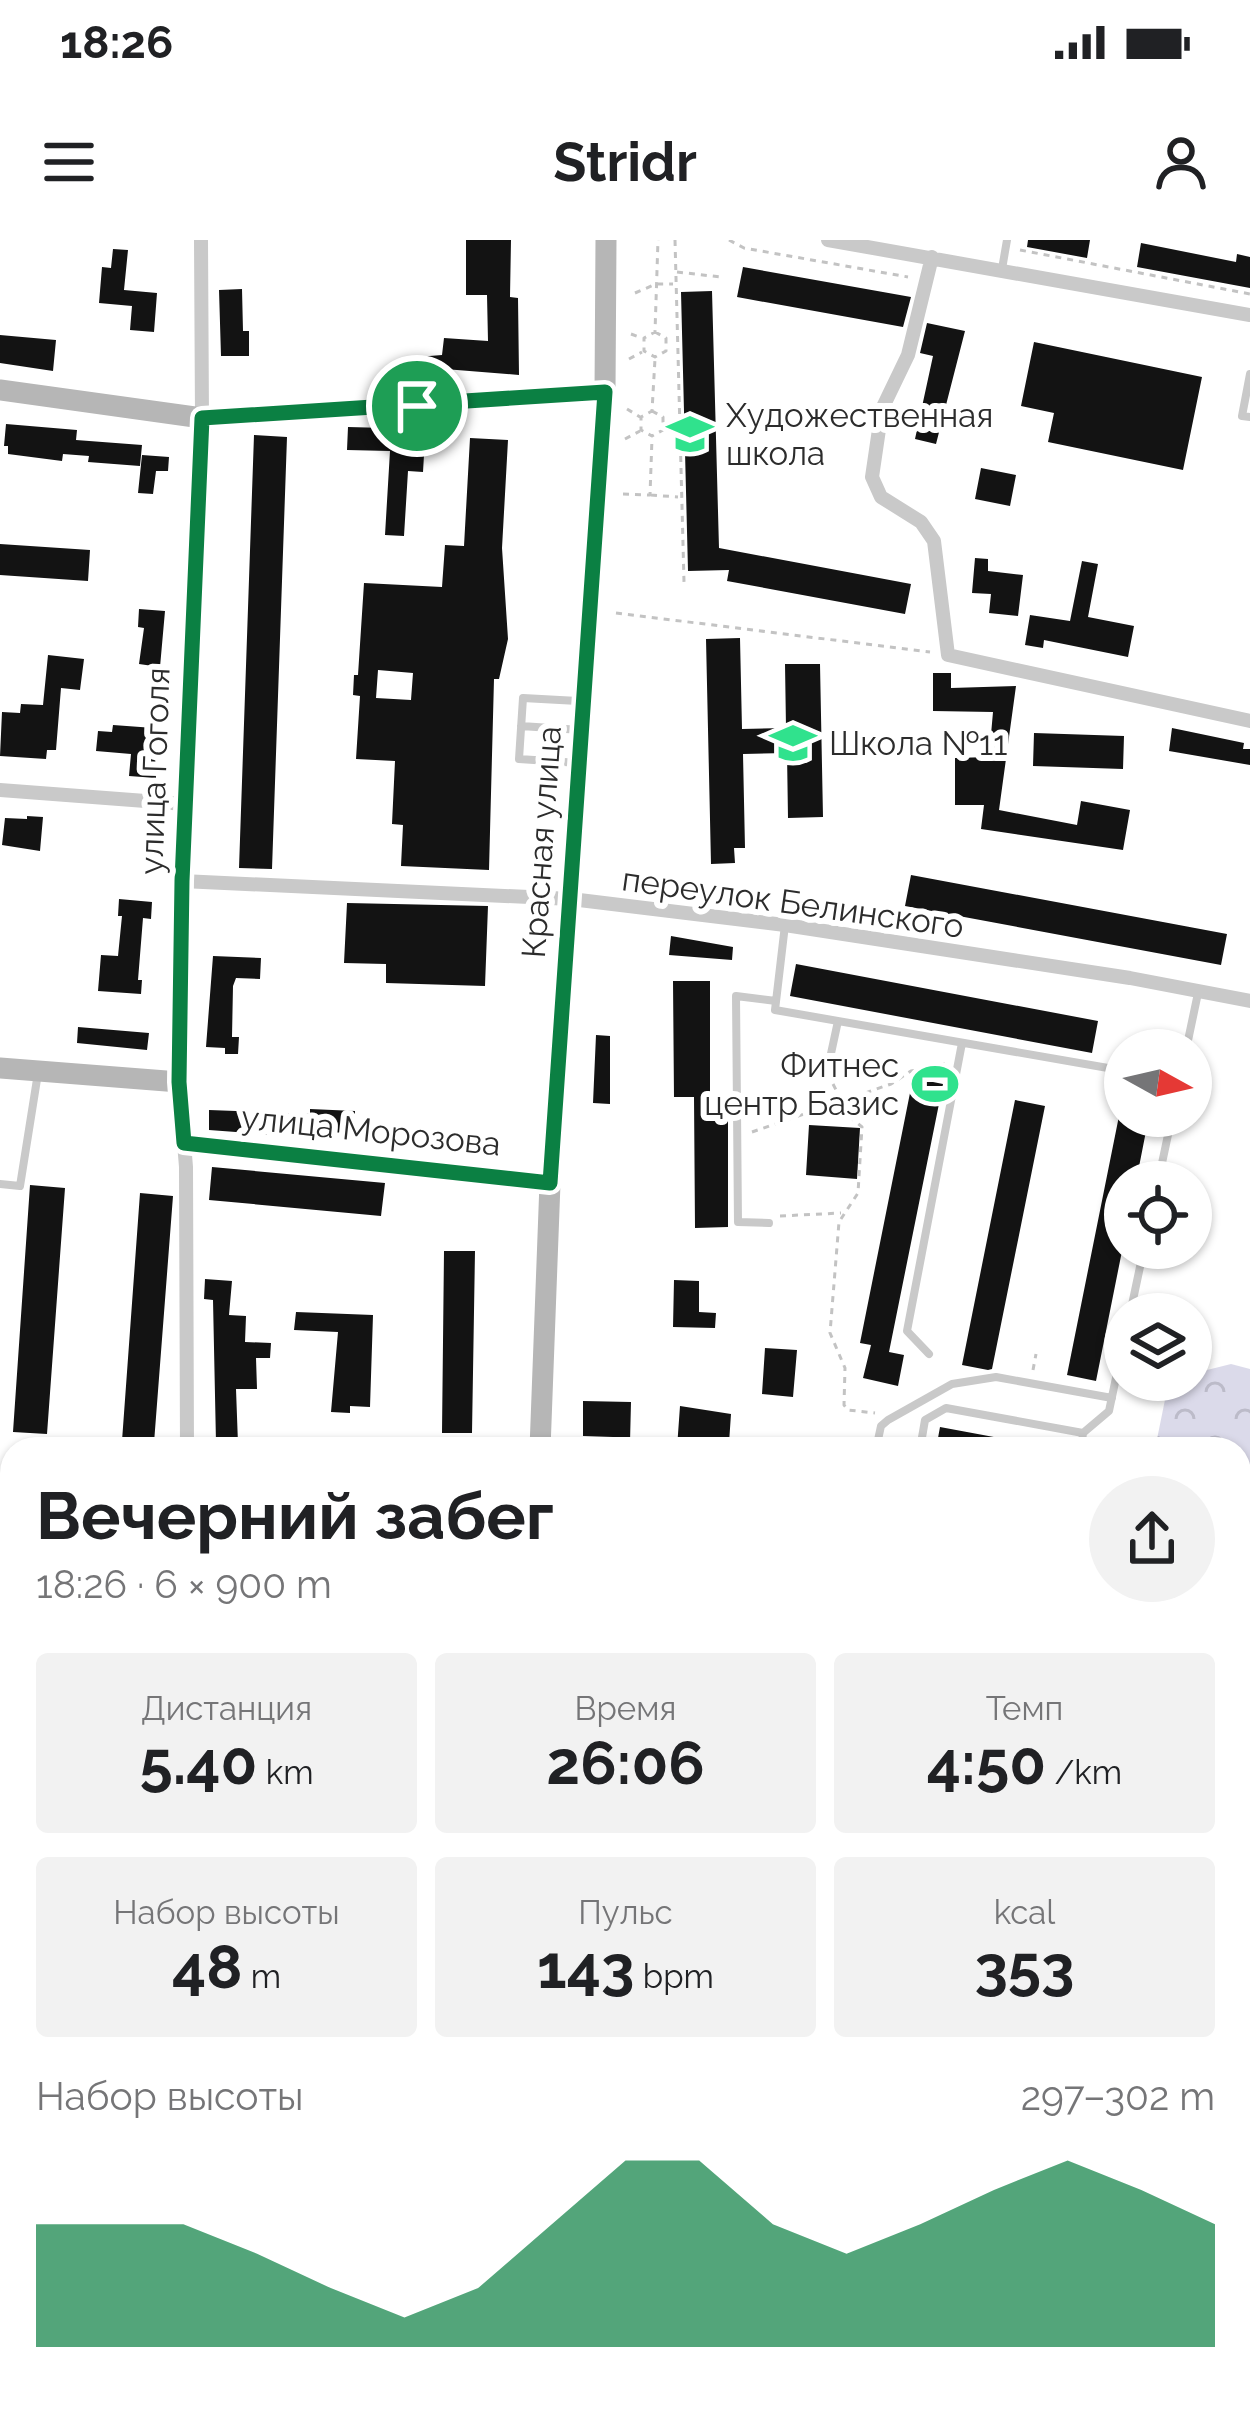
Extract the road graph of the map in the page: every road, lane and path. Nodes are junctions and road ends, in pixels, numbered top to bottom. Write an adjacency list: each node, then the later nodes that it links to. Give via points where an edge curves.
1 (201, 240): 35 (street, улица Гоголя)
2 (606, 240): 30 (street, Красная улица)
3 (658, 240): 13 (path)
4 (675, 240): 10 (path)
5 (728, 240): 12 (path)
6 (828, 240): 8 (street)
7 (1007, 242): 9 (lane); 16 (path, via 1025,253)
8 (932, 257): 9 (street); 12 (street)
9 (1002, 269): 17 (street)
10 (675, 272): 11 (path); 14 (path)
11 (721, 278)
12 (928, 280): 44 (street, via 908,355 882,409 872,477 881,496 921,522 934,541)
13 (656, 284): 14 (path); 15 (path); 19 (path)
14 (675, 284): 18 (path)
15 (634, 292)
16 (1250, 294)
17 (1250, 315)
18 (676, 330): 22 (path); 27 (path)
19 (655, 332): 21 (path); 22 (path)
20 (631, 334): 21 (path)
21 (644, 338): 23 (path)
22 (666, 338): 24 (path)
23 (644, 351): 25 (path); 26 (path)
24 (666, 351): 25 (path); 27 (path)
25 (655, 357): 32 (path)
26 (629, 359)
27 (677, 361): 41 (path)
28 (1250, 374): 34 (lane, via 1243,416)
29 (0, 390): 35 (street)
30 (605, 392): 35 (street); 45 (street, Красная улица)
31 (627, 409): 33 (path)
32 (652, 411): 33 (path); 37 (path, via 663,417 663,430)
33 (641, 417): 36 (path)
34 (1250, 417)
35 (202, 418): 51 (street, улица Гоголя)
36 (641, 430): 37 (path); 38 (path)
37 (652, 436): 40 (path)
38 (626, 439)
39 (622, 494): 40 (path)
40 (650, 495): 41 (path)
41 (681, 497): 42 (path)
42 (684, 582)
43 (616, 613): 44 (path)
44 (948, 655): 46 (street)
45 (584, 702): 47 (lane, via 523,698); 48 (street, Красная улица)
46 (1250, 721)
47 (521, 726): 48 (lane); 49 (lane, via 519,759)
48 (583, 730): 49 (street, Красная улица)
49 (580, 764): 53 (street, Красная улица)
50 (0, 790): 51 (street)
51 (185, 804): 52 (street, улица Гоголя)
52 (182, 881): 53 (street, переулок Белинского); 66 (street, улица Гоголя)
53 (571, 899): 54 (street, переулок Белинского); 70 (street, Красная улица)
54 (785, 925): 55 (street, переулок Белинского); 56 (lane)
55 (1198, 991): 57 (street, переулок Белинского); 59 (lane)
56 (776, 1000): 58 (lane, via 775,1010); 68 (lane, via 736,996)
57 (1250, 1001)
58 (838, 1021): 60 (lane); 65 (lane)
59 (1190, 1029)
60 (962, 1043): 61 (lane); 62 (lane)
61 (958, 1061): 67 (path, via 911,1071); 74 (lane, via 907,1331)
62 (1104, 1067)
63 (0, 1068): 64 (street)
64 (38, 1072): 66 (street); 71 (lane, via 20,1186)
65 (827, 1072): 67 (path)
66 (179, 1082): 69 (street, улица Гоголя)
67 (842, 1103): 68 (path); 72 (path, via 862,1127 858,1192)
68 (737, 1137): 73 (lane, via 738,1222)
69 (184, 1143): 70 (street, улица Морозова); 81 (street, улица Гоголя)
70 (550, 1183): 82 (street, Красная улица)
71 (0, 1184)
72 (843, 1213): 73 (path, via 782,1214); 79 (path, via 830,1333 845,1368 844,1405)
73 (769, 1223)
74 (928, 1354)
75 (1036, 1354): 76 (path)
76 (1031, 1383): 77 (lane); 79 (lane, via 996,1377 952,1384)
77 (1104, 1397)
78 (1111, 1401): 80 (lane)
79 (899, 1415): 83 (lane)
80 (1083, 1433): 84 (lane, via 946,1408 925,1420); 85 (lane)
81 (187, 1437)
82 (540, 1437)
83 (879, 1437)
84 (922, 1437)
85 (1082, 1437)

